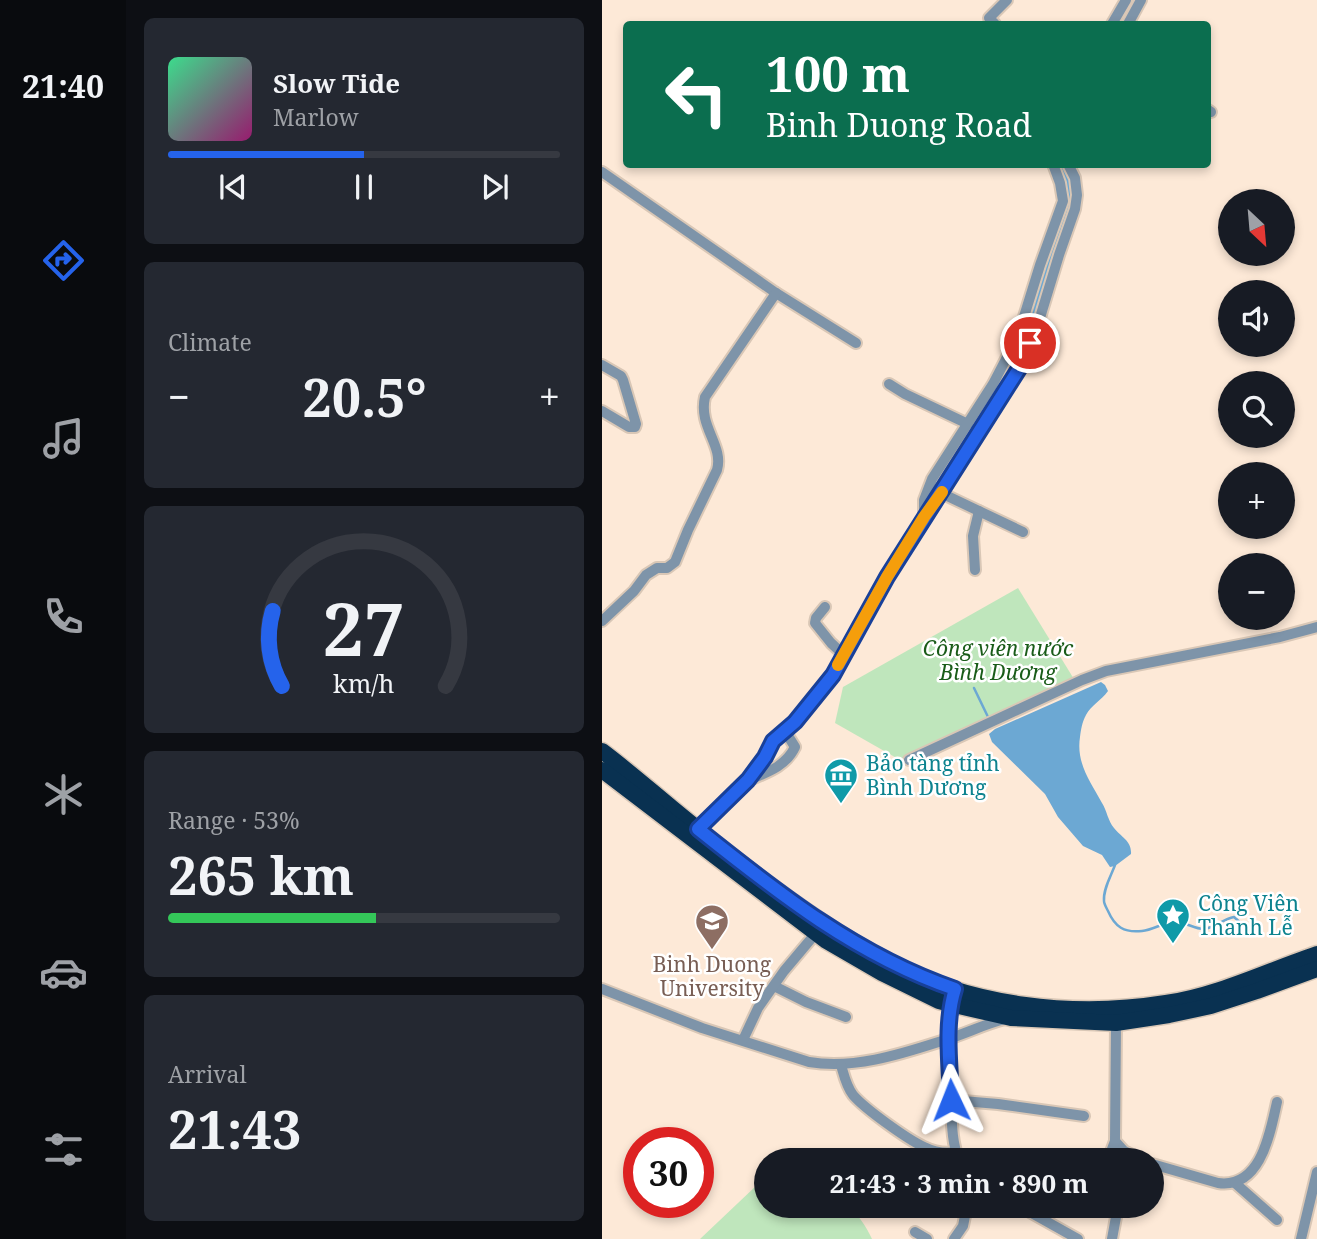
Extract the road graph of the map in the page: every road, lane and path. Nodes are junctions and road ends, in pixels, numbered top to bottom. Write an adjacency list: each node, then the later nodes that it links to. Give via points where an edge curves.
1 (1007, 0): 4 (street, via 989,18)
2 (1126, 0): 5 (street)
3 (1141, 0): 6 (street)
4 (992, 21)
5 (1114, 21)
6 (1130, 21)
7 (1054, 168): 15 (street, via 1063,201 1018,336)
8 (1070, 168): 16 (street, via 1077,195 1075,209 1022,364)
9 (602, 172): 10 (street)
10 (776, 293): 11 (street); 22 (street, via 705,397 704,419 719,461 678,556 671,566 646,575)
11 (856, 343)
12 (602, 365): 14 (street, via 621,376 635,427)
13 (889, 384): 15 (street)
14 (602, 411)
15 (968, 424): 18 (street, via 932,479 924,500)
16 (941, 493): 17 (street); 18 (street)
17 (979, 511): 19 (street); 20 (street, via 973,536)
18 (924, 517): 24 (street)
19 (1023, 532)
20 (975, 570)
21 (825, 607): 24 (street, via 815,623)
22 (602, 621)
23 (1317, 627): 27 (street, via 1106,671)
24 (844, 655): 25 (street, via 833,675)
25 (785, 731): 29 (street, via 773,741); 29 (street, via 795,747 790,756 773,770)
26 (602, 751): 30 (highway)
27 (909, 760)
28 (602, 770): 31 (highway)
29 (748, 780): 30 (street)
30 (698, 829): 36 (highway, via 836,932)
31 (816, 933): 34 (street); 36 (highway, via 882,974 939,1000)
32 (1317, 954): 36 (highway, via 1206,995 1110,1010)
33 (1317, 969): 39 (highway, via 1211,1006)
34 (774, 986): 37 (street); 41 (street)
35 (602, 989): 41 (street)
36 (953, 997): 38 (highway); 40 (street)
37 (846, 1017)
38 (1011, 1018): 39 (highway); 40 (street)
39 (1116, 1023): 46 (street)
40 (949, 1039): 42 (street); 43 (street)
41 (743, 1040): 42 (street, via 809,1062)
42 (841, 1065): 47 (street, via 855,1097)
43 (951, 1100): 45 (street); 48 (street)
44 (1277, 1102): 53 (street, via 1262,1155)
45 (1084, 1116)
46 (1115, 1141): 49 (street); 50 (street)
47 (924, 1148)
48 (956, 1148)
49 (1112, 1148)
50 (1122, 1148)
51 (1164, 1168): 53 (street, via 1218,1184)
52 (1317, 1172): 63 (street)
53 (1236, 1183): 57 (street)
54 (965, 1218): 60 (street)
55 (1040, 1218): 61 (street)
56 (1116, 1218): 62 (street)
57 (1277, 1220)
58 (915, 1231): 59 (street)
59 (927, 1239)
60 (954, 1239)
61 (1078, 1239)
62 (1112, 1239)
63 (1301, 1239)

